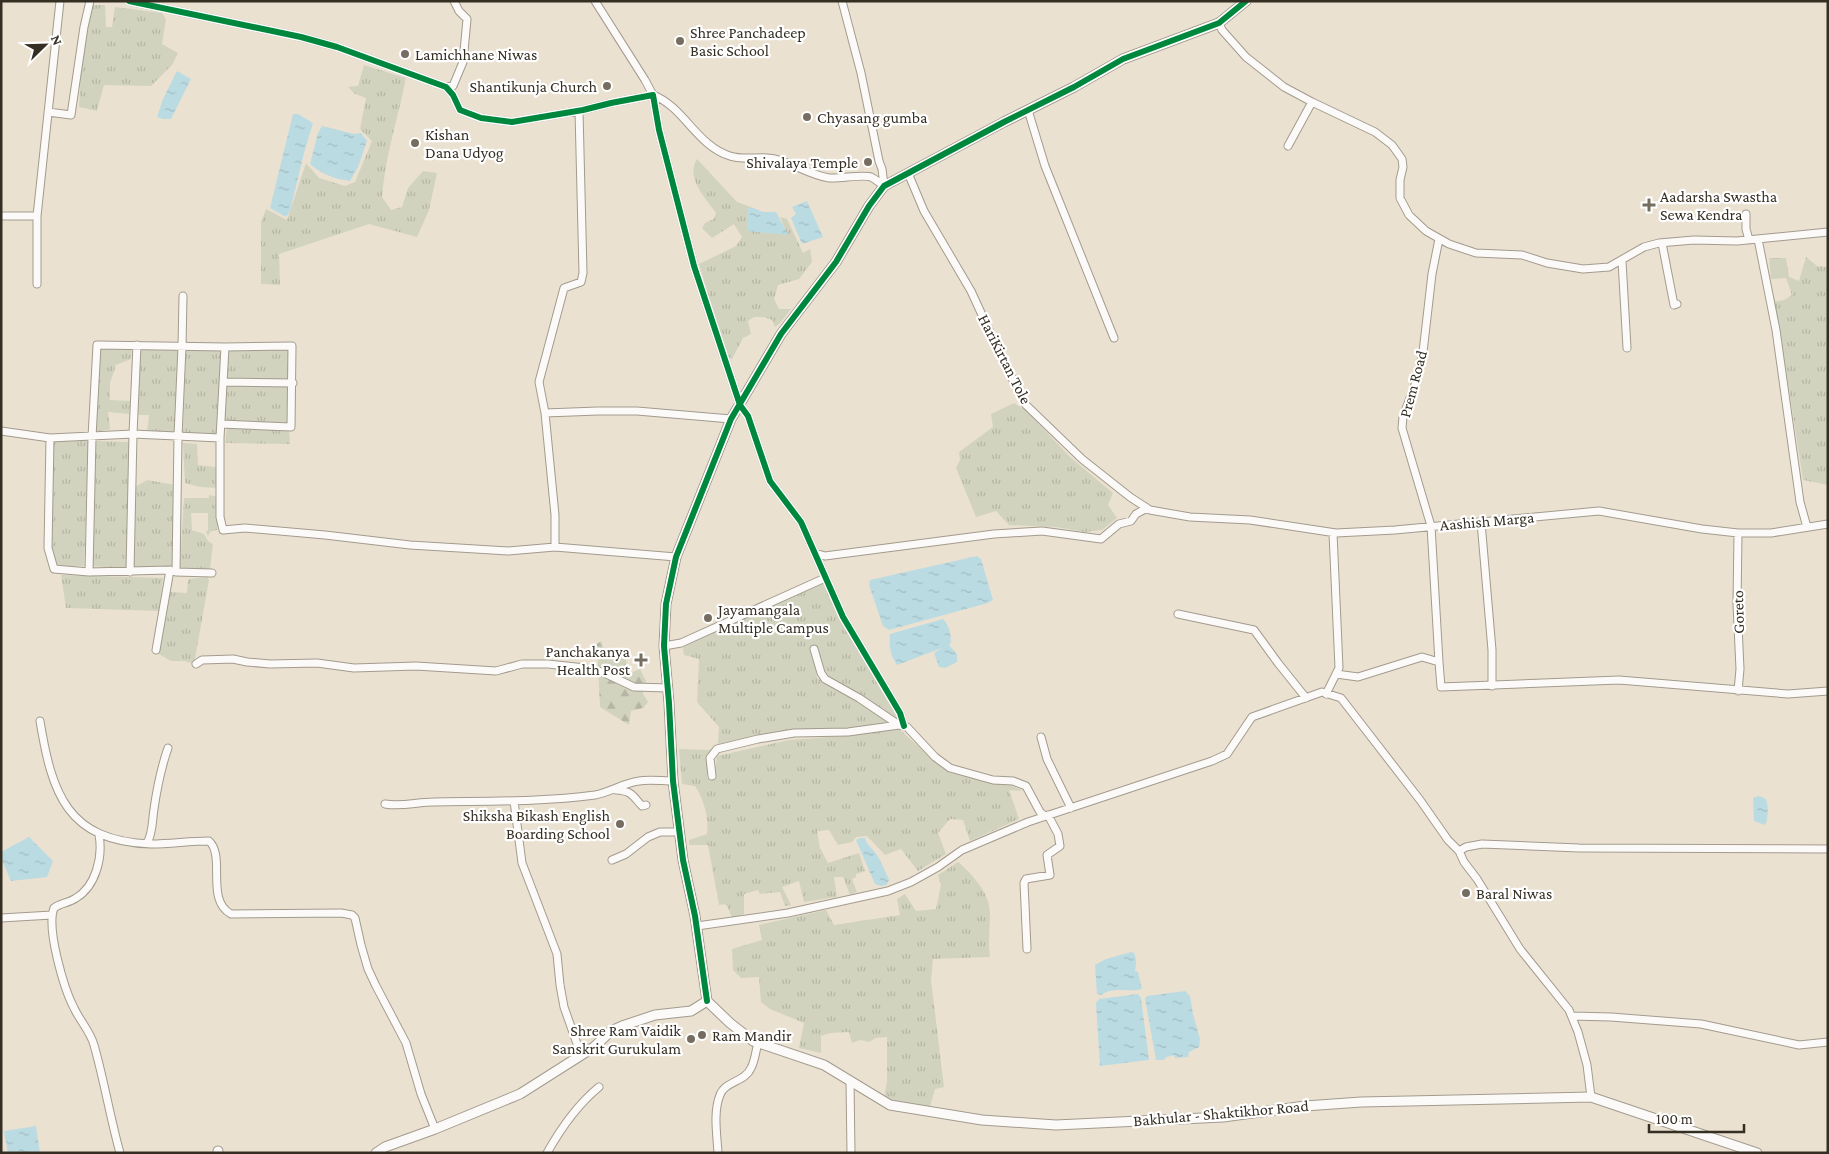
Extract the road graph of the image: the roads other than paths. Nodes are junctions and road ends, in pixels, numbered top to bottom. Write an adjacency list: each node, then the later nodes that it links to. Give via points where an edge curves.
1 (60, 1): 14 (street)
2 (90, 1): 14 (street, via 71,115)
3 (129, 1): 9 (street, via 338,47)
4 (454, 1): 9 (street, via 467,18 463,62 453,86)
5 (595, 1): 10 (street)
6 (842, 1): 17 (street, via 861,73)
7 (1246, 1): 8 (street)
8 (1219, 23): 11 (street, via 1246,57 1284,87); 12 (street, via 1123,59)
9 (446, 87): 13 (street, via 460,110 481,118 512,122)
10 (653, 95): 13 (street); 17 (street, via 661,98 719,152 732,157 770,158 830,178 871,177); 37 (street, via 694,266)
11 (1312, 102): 15 (street); 22 (street, via 1375,132 1392,145 1402,159 1400,198 1409,215)
12 (1028, 110): 16 (street); 30 (street, via 1045,166)
13 (578, 111): 38 (street, via 583,273 581,282 564,288 539,382)
14 (48, 112): 20 (street)
15 (1288, 146)
16 (908, 173): 17 (street); 47 (street, HariKirtan Tole, via 924,211 971,291 1026,405 1082,459)
17 (884, 186): 37 (street, via 836,262 781,334)
18 (1746, 214): 24 (street)
19 (1, 216): 20 (street)
20 (37, 216): 27 (street)
21 (1828, 232): 23 (street)
22 (1439, 239): 26 (street, via 1476,253 1522,255 1583,269 1609,267); 50 (street, Prem Road, via 1423,352 1402,428)
23 (1758, 239): 24 (street); 51 (street, via 1776,330 1800,502)
24 (1749, 240): 25 (street)
25 (1662, 243): 26 (street, via 1644,247); 29 (street)
26 (1622, 261): 34 (street)
27 (37, 284)
28 (183, 296): 32 (street)
29 (1676, 304)
30 (1114, 338)
31 (137, 345): 32 (street); 42 (street); 44 (street, via 98,345)
32 (182, 347): 33 (street); 43 (street)
33 (225, 347): 35 (street); 36 (street, via 292,346)
34 (1628, 348)
35 (224, 382): 36 (street); 40 (street)
36 (293, 383): 40 (street, via 291,427)
37 (740, 405): 39 (street); 55 (street, via 748,416 770,481 801,522)
38 (545, 413): 39 (street, via 637,411); 54 (street, via 554,497)
39 (731, 419): 56 (street)
40 (221, 424): 46 (street)
41 (1, 431): 45 (street)
42 (133, 434): 43 (street); 44 (street); 59 (street)
43 (178, 436): 46 (street); 57 (street)
44 (92, 437): 45 (street); 58 (street)
45 (50, 438): 58 (street, via 48,548 54,570)
46 (220, 438): 54 (street, via 220,517 223,530 245,528 410,545 498,550)
47 (1147, 508): 52 (street, Aashish Marga, via 1190,517 1250,520); 55 (street, via 1101,539 1042,530 825,556)
48 (1481, 522): 50 (street, Aashish Marga); 53 (street, Aashish Marga, via 1599,511); 69 (street)
49 (1828, 524): 51 (street, Aashish Marga)
50 (1432, 526): 52 (street, Aashish Marga); 66 (street, Prem Road)
51 (1807, 527): 53 (street, Aashish Marga, via 1771,534)
52 (1333, 533): 68 (street, via 1339,668)
53 (1738, 533): 71 (street, Goreto)
54 (555, 547): 56 (street)
55 (814, 553): 61 (street)
56 (676, 557): 63 (street, via 666,604)
57 (173, 571): 59 (street); 60 (street); 65 (street)
58 (89, 572): 59 (street)
59 (130, 572)
60 (212, 573)
61 (825, 578): 63 (street, via 681,644); 76 (street, via 843,617 900,713)
62 (1178, 614): 74 (street, via 1254,630)
63 (664, 646): 70 (street)
64 (814, 649): 76 (street, via 820,673 825,678)
65 (156, 650)
66 (1439, 662): 68 (street, via 1422,658 1358,677); 69 (street, Prem Road, via 1440,687)
67 (196, 664): 70 (street, via 202,660 233,659 354,668 416,666 496,670 522,664 548,664 602,672 634,687)
68 (1336, 674): 73 (street)
69 (1492, 686): 71 (street, via 1618,680)
70 (668, 688): 80 (street)
71 (1738, 691): 72 (street, via 1788,694)
72 (1828, 691)
73 (1326, 694): 74 (street, via 1322,692); 91 (street, via 1341,698 1448,840)
74 (1306, 698): 85 (street, via 1252,717 1227,754)
75 (40, 721): 88 (street, via 49,766 62,800 72,815)
76 (901, 726): 79 (street, via 848,732 794,733 717,749 710,758); 86 (street, via 907,727 950,768 1026,786 1040,812)
77 (1041, 737): 85 (street, via 1047,759)
78 (168, 748): 89 (street, via 156,796 152,836)
79 (712, 776)
80 (673, 781): 81 (street, via 640,780); 87 (street)
81 (614, 790): 82 (street, via 595,795); 84 (street, via 630,792 642,806)
82 (514, 801): 83 (street); 101 (street, via 522,863 557,954 564,1007)
83 (385, 804)
84 (646, 805)
85 (1071, 808): 86 (street)
86 (1046, 816): 95 (street, via 962,850 931,871 888,891 788,913); 96 (street, via 1058,834 1060,846 1047,855 1050,876 1026,879 1024,883)
87 (680, 832): 92 (street, via 660,832); 95 (street)
88 (99, 834): 89 (street); 93 (street, via 97,870 91,884 77,898 54,908)
89 (147, 843): 105 (street, via 209,841 215,849 219,900 224,910 231,914 352,915 368,969 406,1043)
90 (1828, 849): 91 (street, via 1579,848 1482,844)
91 (1459, 850): 98 (street, via 1520,949)
92 (612, 860)
93 (52, 915): 94 (street); 106 (street, via 61,969 74,1009 94,1045)
94 (1, 918)
95 (696, 926): 97 (street)
96 (1027, 948)
97 (707, 1001): 99 (street, Bakhular - Shaktikhor Road, via 730,1023); 101 (street, via 683,1013 665,1013 633,1021 611,1031)
98 (1572, 1016): 100 (street, via 1701,1024 1799,1045); 104 (street)
99 (758, 1042): 102 (street, Bakhular - Shaktikhor Road, via 824,1065); 109 (street, via 751,1069 720,1094)
100 (1828, 1042)
101 (580, 1055): 105 (street, via 520,1094)
102 (850, 1080): 104 (street, Bakhular - Shaktikhor Road, via 890,1105 982,1120 1056,1125 1223,1116 1361,1102); 110 (street)
103 (599, 1086): 108 (street, via 565,1123)
104 (1591, 1097): 111 (street, Bakhular - Shaktikhor Road)
105 (435, 1129): 107 (street)
106 (120, 1153)
107 (376, 1153)
108 (547, 1153)
109 (718, 1153)
110 (851, 1153)
111 (1757, 1153)

